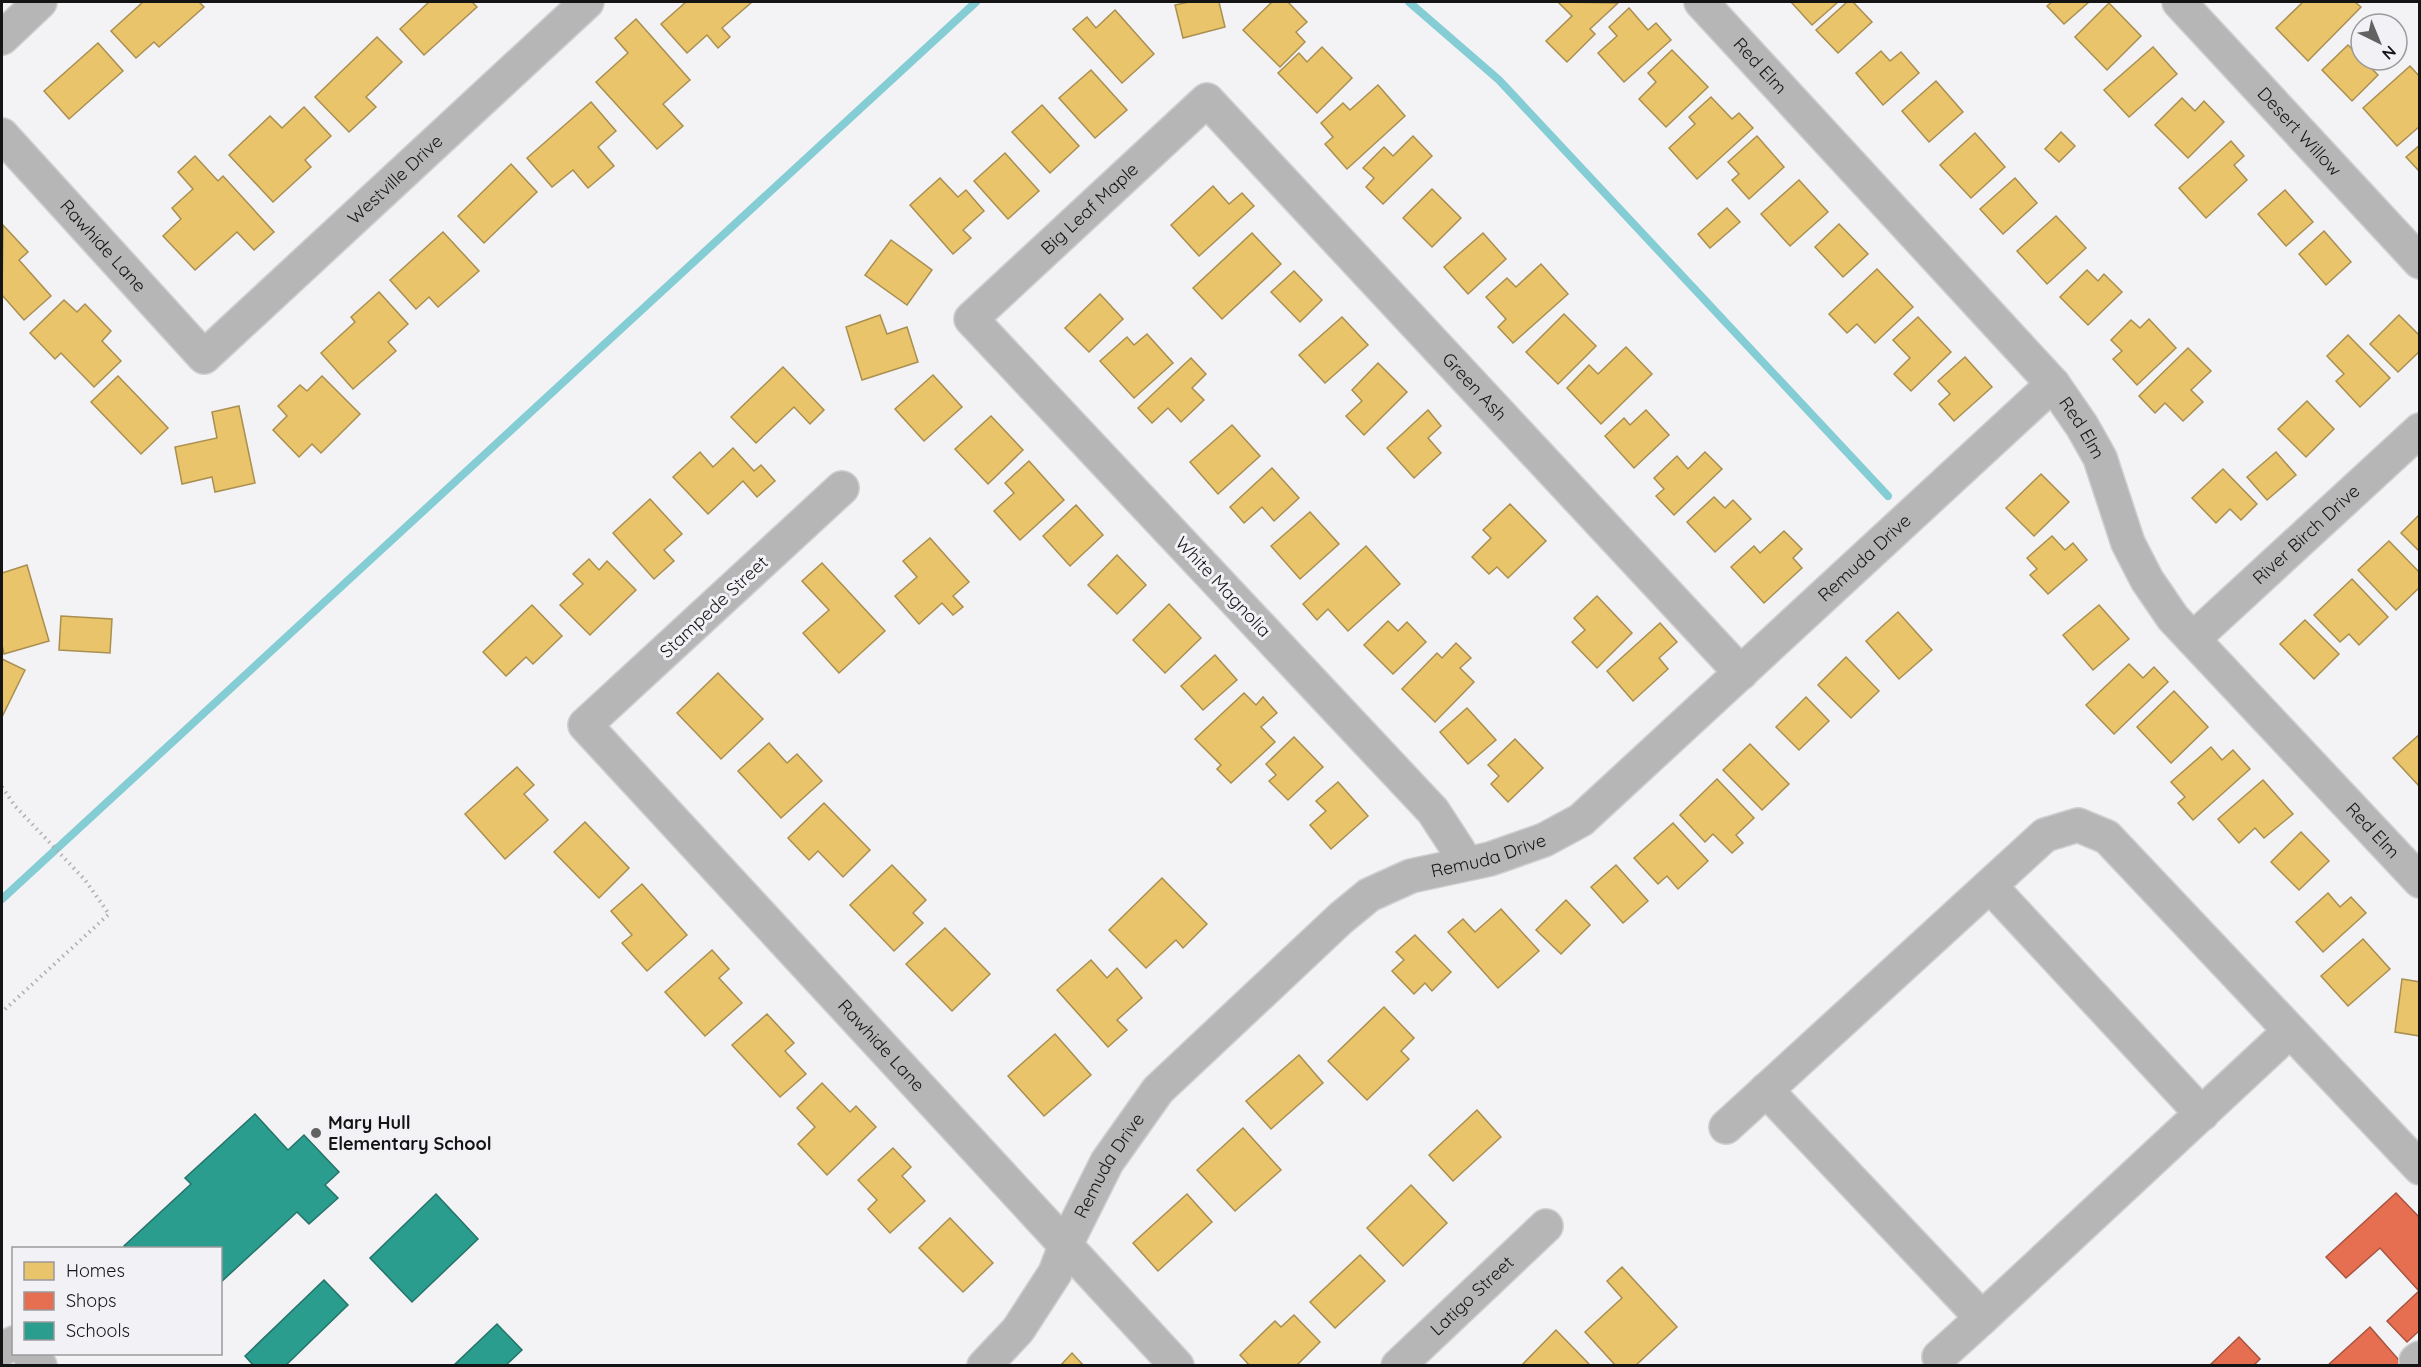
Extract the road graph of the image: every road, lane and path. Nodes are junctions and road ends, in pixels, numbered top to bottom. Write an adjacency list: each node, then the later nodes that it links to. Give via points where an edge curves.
1 (40, 2): 5 (street)
2 (587, 2): 10 (street, Westville Drive)
3 (1701, 2): 11 (street, Red Elm)
4 (2179, 2): 8 (street, Desert Willow)
5 (2, 38)
6 (1208, 100): 9 (street, Big Leaf Maple); 15 (street, Green Ash)
7 (2, 135): 10 (street, Rawhide Lane)
8 (2420, 262)
9 (971, 318): 18 (street, White Magnolia, via 1433,811 1459,851)
10 (204, 357)
11 (2053, 384): 14 (street, Red Elm, via 2100,458 2128,543 2147,580); 15 (street, Remuda Drive)
12 (2420, 430): 14 (street, River Birch Drive)
13 (842, 488): 16 (street, Stampede Street)
14 (2193, 639): 19 (street, Red Elm)
15 (1741, 673): 18 (street, Remuda Drive, via 1581,820 1544,840 1490,859)
16 (585, 725): 28 (street, Rawhide Lane)
17 (2, 787): 21 (path, via 85,880 109,914)
18 (1462, 863): 28 (street, Remuda Drive, via 1411,876 1369,895 1158,1090 1107,1162)
19 (2420, 881)
20 (1989, 886): 22 (street, via 2045,834 2078,825 2107,837); 23 (street); 24 (street)
21 (2, 1012)
22 (2290, 1031): 24 (street); 26 (street)
23 (1766, 1090): 25 (street); 29 (street)
24 (2202, 1114): 29 (street)
25 (1726, 1127)
26 (2420, 1168)
27 (1546, 1227): 33 (street, Latigo Street)
28 (1066, 1244): 31 (street, Remuda Drive, via 1055,1273 1018,1330); 32 (street, Rawhide Lane)
29 (1982, 1318): 30 (street)
30 (1939, 1357)
31 (984, 1365)
32 (1177, 1365)
33 (1398, 1365)

